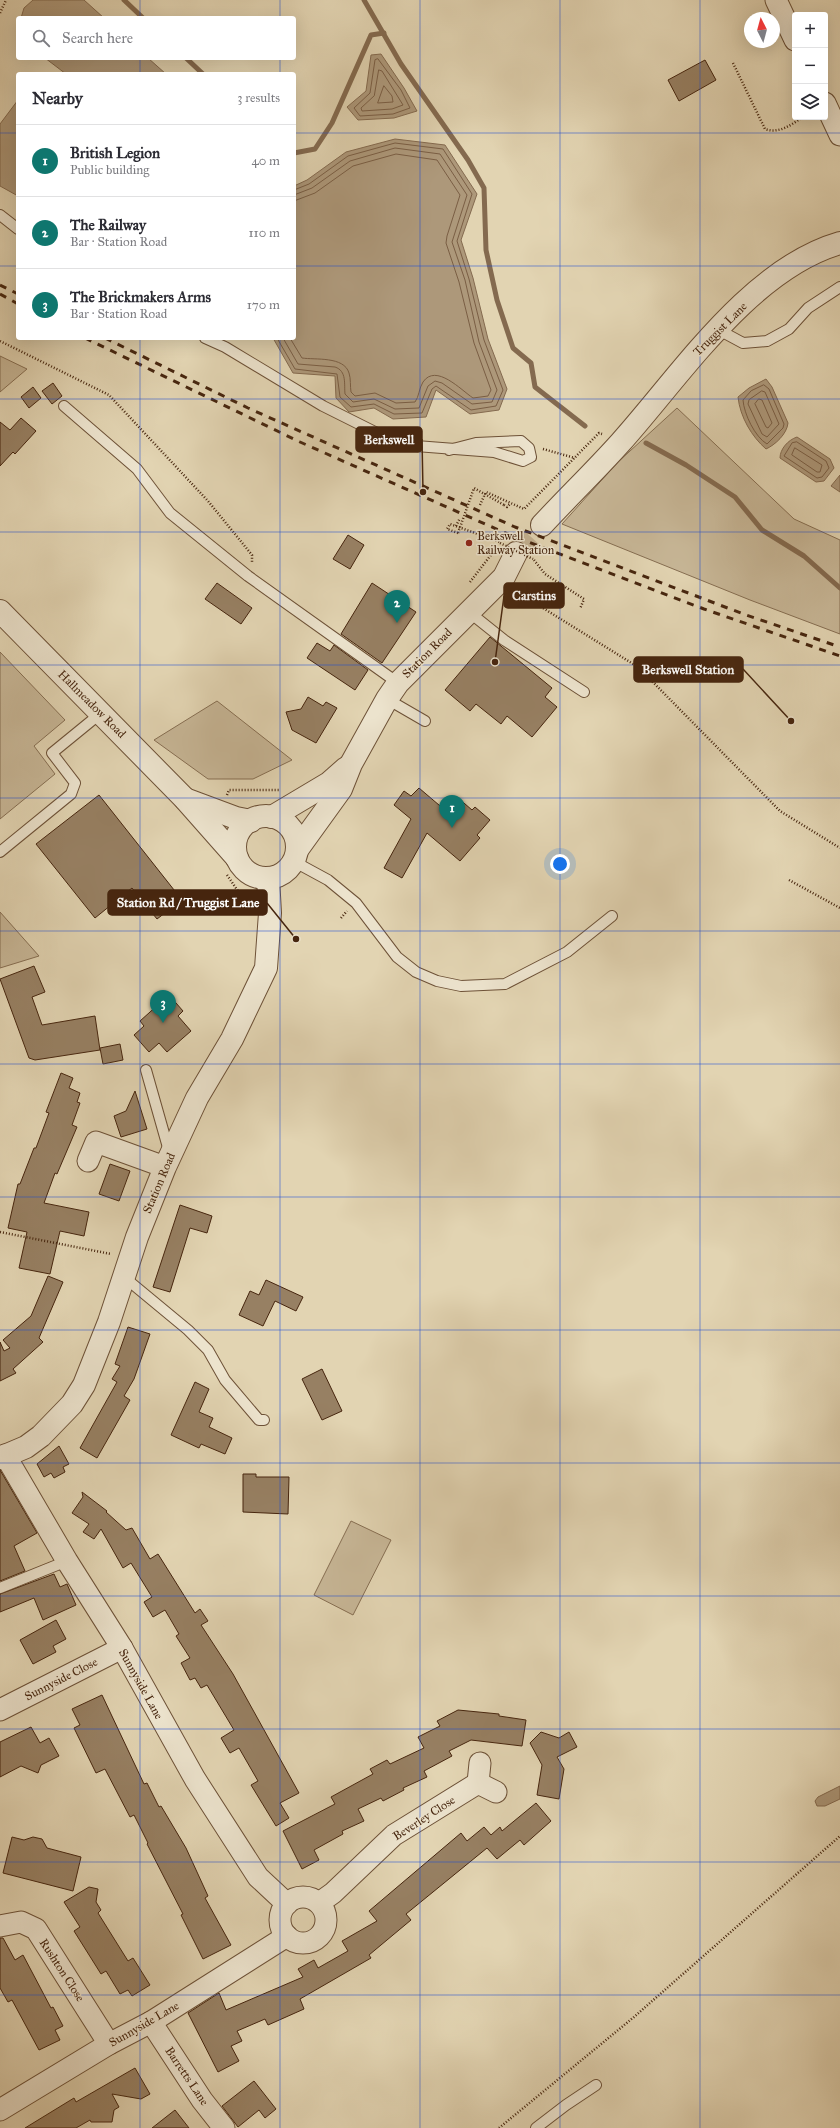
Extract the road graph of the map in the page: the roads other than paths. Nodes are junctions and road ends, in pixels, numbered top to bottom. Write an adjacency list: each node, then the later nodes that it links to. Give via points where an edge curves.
1 (776, 0): 2 (street)
2 (792, 34)
3 (828, 109): 4 (street)
4 (840, 135)
5 (0, 215): 6 (lane)
6 (16, 227)
7 (840, 243): 9 (street, Truggist Lane, via 827,247 775,276)
8 (840, 286): 9 (lane, via 808,308 789,329 767,341 743,343)
9 (718, 329): 13 (street, Truggist Lane, via 614,438)
10 (209, 340): 12 (lane, via 323,406 383,436 416,446)
11 (64, 406): 17 (lane, via 137,469 170,513)
12 (449, 450): 12 (lane, via 476,443 521,441 529,448 530,457 523,461 494,452)
13 (542, 525)
14 (508, 548): 16 (street, Station Road, via 504,577)
15 (0, 611): 19 (street, Hallmeadow Road)
16 (469, 612): 17 (street, Station Road); 18 (lane, via 504,640)
17 (392, 691): 20 (lane); 21 (street, Station Road)
18 (584, 692)
19 (101, 713): 22 (street, Hallmeadow Road); 25 (lane, via 52,753 75,784 71,794)
20 (425, 721)
21 (351, 764): 23 (street, Station Road, via 329,784); 26 (street, Station Road, via 341,789)
22 (184, 798): 24 (street, Hallmeadow Road); 27 (street, Hallmeadow Road)
23 (272, 817): 24 (street, Station Road); 26 (street, via 286,824 292,831)
24 (251, 821): 27 (street, via 244,825 236,840)
25 (0, 852)
26 (295, 855): 28 (street, Station Road, via 284,872); 29 (lane, via 356,903 397,957 416,972 437,981 461,986 505,984 567,952)
27 (237, 858): 28 (street, via 242,867 250,873)
28 (268, 878): 32 (street, Station Road, via 270,913 266,968 232,1039 197,1098)
29 (612, 916)
30 (146, 1070): 32 (lane)
31 (88, 1161): 32 (street, via 98,1136)
32 (167, 1161): 33 (street, Station Road)
33 (127, 1267): 34 (lane, via 208,1350 225,1380 248,1409 259,1420); 35 (street, Station Road, via 92,1366 72,1404 41,1436 26,1447)
34 (264, 1420)
35 (3, 1457): 36 (street, Sunnyside Lane)
36 (67, 1561): 37 (lane); 38 (street, Sunnyside Lane)
37 (0, 1588)
38 (122, 1648): 39 (street, Sunnyside Close); 42 (street, Sunnyside Lane, via 195,1779 258,1877)
39 (0, 1710)
40 (480, 1763): 41 (street, Beverley Close, via 487,1788 394,1835)
41 (319, 1903): 42 (street, via 313,1899 299,1897); 44 (street, via 326,1916 324,1930 320,1936 307,1943 293,1941)
42 (287, 1904): 44 (street, via 280,1917 283,1931)
43 (0, 1926): 46 (street, Rushton Close, via 21,1922 36,1929)
44 (287, 1936): 45 (street, Sunnyside Lane)
45 (151, 2022): 46 (street, Sunnyside Lane); 49 (street, Barretts Lane, via 202,2100)
46 (109, 2044): 48 (street, Sunnyside Lane)
47 (596, 2085): 50 (lane, via 566,2104)
48 (0, 2110)
49 (224, 2128)
50 (536, 2128)

